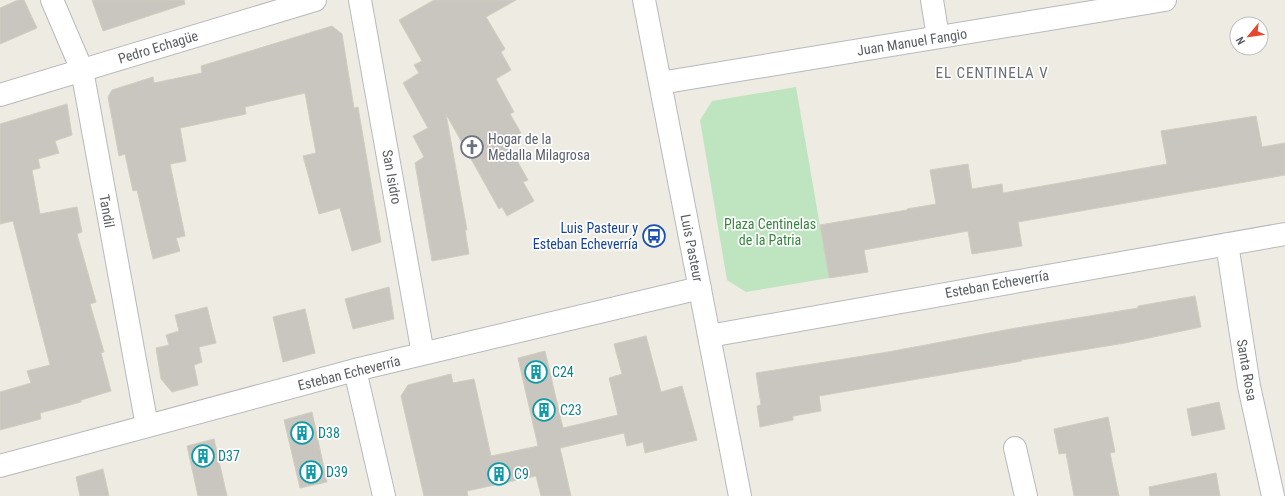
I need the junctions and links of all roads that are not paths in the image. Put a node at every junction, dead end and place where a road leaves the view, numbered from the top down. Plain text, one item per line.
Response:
1 (52, 0) edge
2 (315, 0) edge
3 (360, 0) edge
4 (644, 0) edge
5 (932, 0) edge
6 (1165, 0) edge
7 (938, 37) junction
8 (82, 70) junction
9 (660, 83) junction
10 (0, 95) edge
11 (1285, 234) edge
12 (1226, 244) junction
13 (700, 288) junction
14 (709, 336) junction
15 (423, 354) junction
16 (355, 370) junction
17 (147, 426) junction
18 (1015, 448) dead end
19 (0, 466) edge
20 (384, 496) edge
21 (740, 496) edge
22 (1026, 496) edge
23 (1273, 496) edge

1 - 8 street, Tandil
2 - 8 street, Pedro Echagüe
3 - 15 street, San Isidro
4 - 9 street, Luis Pasteur
5 - 7 street
6 - 7 street, Juan Manuel Fangio
7 - 9 street, Juan Manuel Fangio
8 - 10 street, Pedro Echagüe
8 - 17 street, Tandil
9 - 13 street, Luis Pasteur
11 - 12 street, Esteban Echeverría
12 - 14 street, Esteban Echeverría
12 - 23 street, Santa Rosa
13 - 14 street, Luis Pasteur
13 - 15 street, Esteban Echeverría
14 - 21 street, Luis Pasteur
15 - 16 street, Esteban Echeverría
16 - 17 street, Esteban Echeverría
16 - 20 street
17 - 19 street, Esteban Echeverría
18 - 22 street

